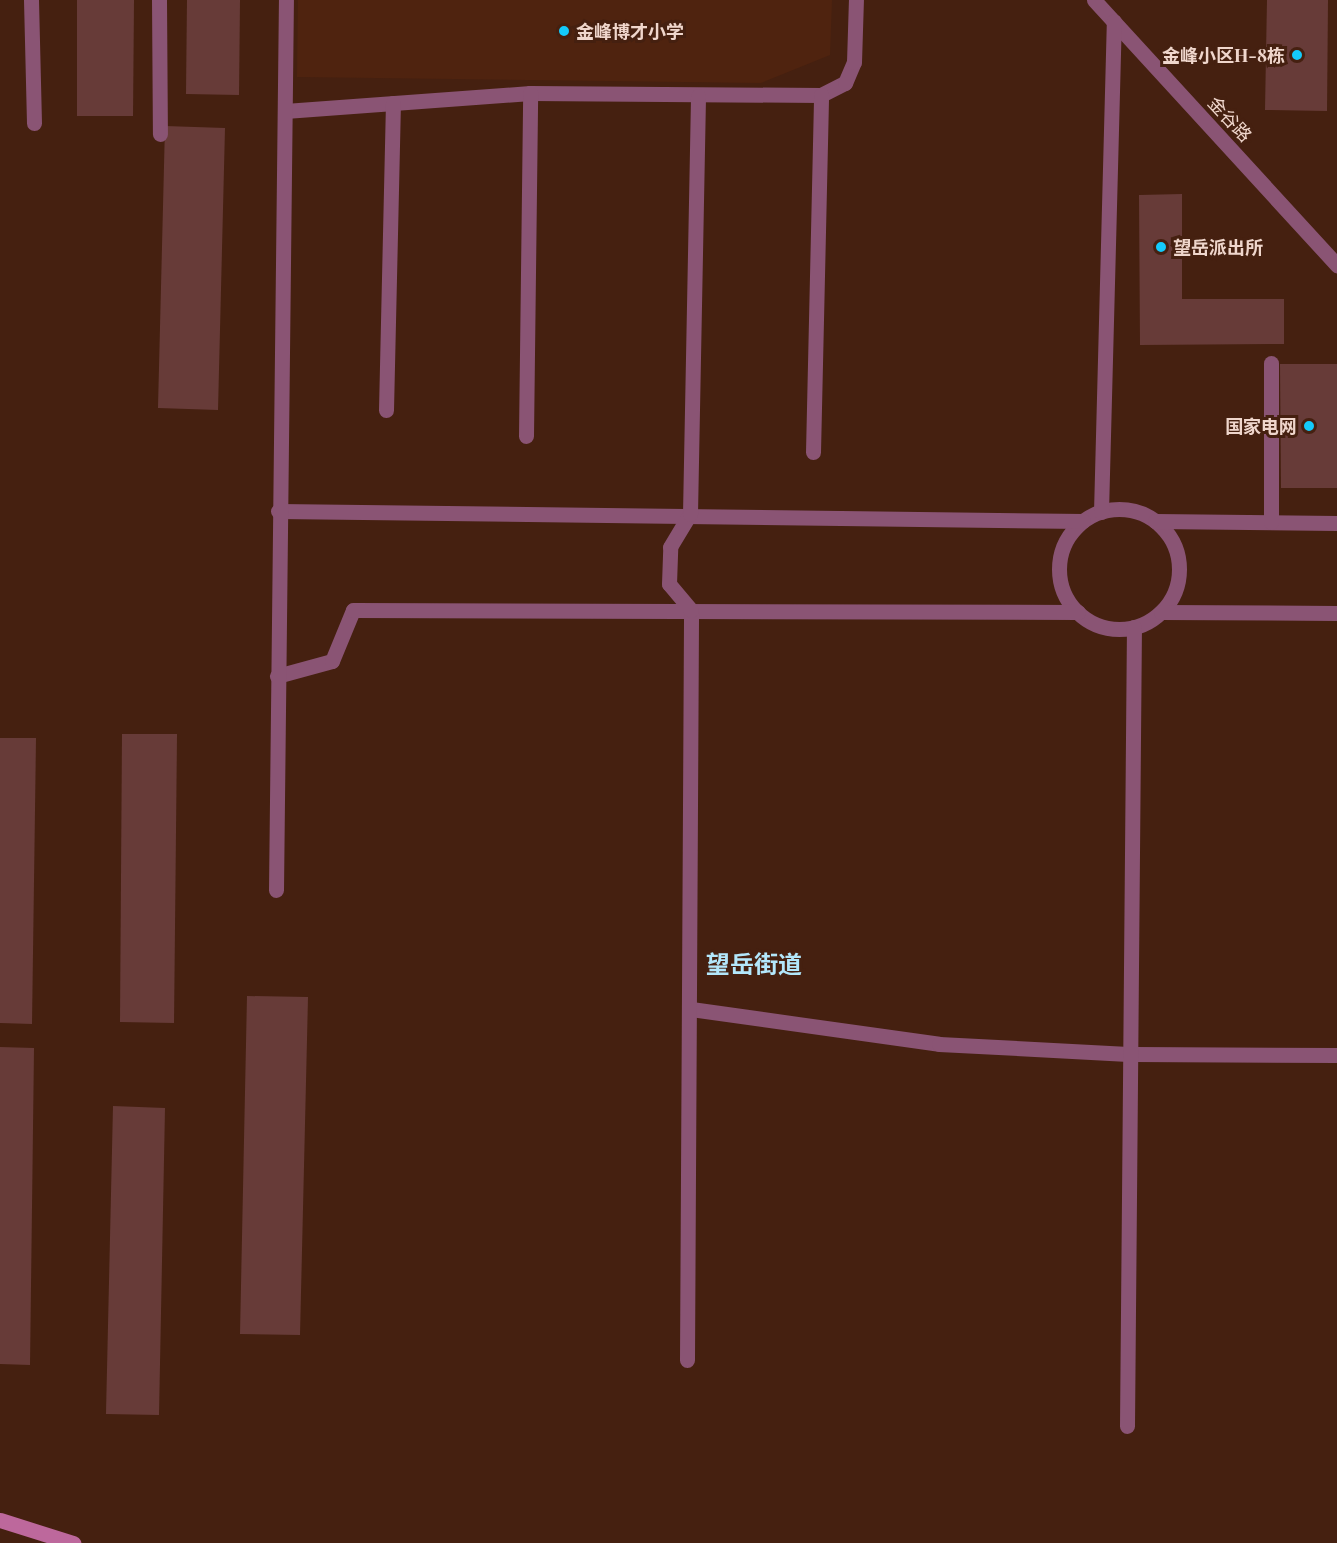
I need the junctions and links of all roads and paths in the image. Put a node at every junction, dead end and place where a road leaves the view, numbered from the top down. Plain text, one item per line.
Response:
1 (31, 0) edge
2 (159, 0) edge
3 (286, 0) edge
4 (856, 0) edge
5 (1094, 0) edge
6 (1114, 21) junction
7 (530, 93) junction
8 (821, 95) junction
9 (698, 96) junction
10 (393, 103) junction
11 (285, 111) junction
12 (34, 123) dead end
13 (160, 134) dead end
14 (1337, 265) edge
15 (1271, 363) dead end
16 (386, 410) dead end
17 (526, 436) dead end
18 (813, 452) dead end
19 (278, 511) junction
20 (1101, 512) junction
21 (690, 514) junction
22 (1083, 521) junction
23 (1155, 521) junction
24 (1270, 522) junction
25 (1337, 523) edge
26 (691, 610) junction
27 (1078, 612) junction
28 (1161, 612) junction
29 (1337, 614) edge
30 (1134, 627) junction
31 (277, 676) junction
32 (276, 890) dead end
33 (692, 1010) junction
34 (1133, 1054) junction
35 (1337, 1055) edge
36 (687, 1360) dead end
37 (1127, 1426) dead end
38 (0, 1520) edge
39 (73, 1543) edge

1 - 12 street
2 - 13 street
3 - 11 street
4 - 8 street
5 - 6 street, 金谷路
6 - 14 street, 金谷路
6 - 20 street
7 - 9 street
7 - 10 street
7 - 17 street
8 - 9 street
8 - 18 street
9 - 21 street
10 - 11 street
10 - 16 street
11 - 19 street
15 - 24 street
19 - 21 street
19 - 31 street
20 - 22 street
20 - 23 street
21 - 22 street
21 - 26 street
22 - 27 street
23 - 24 street
23 - 28 street
24 - 25 street
26 - 27 street
26 - 31 street
26 - 33 street
27 - 30 street
28 - 29 street
28 - 30 street
30 - 34 street
31 - 32 street
33 - 34 street
33 - 36 street
34 - 35 street
34 - 37 street
38 - 39 street

